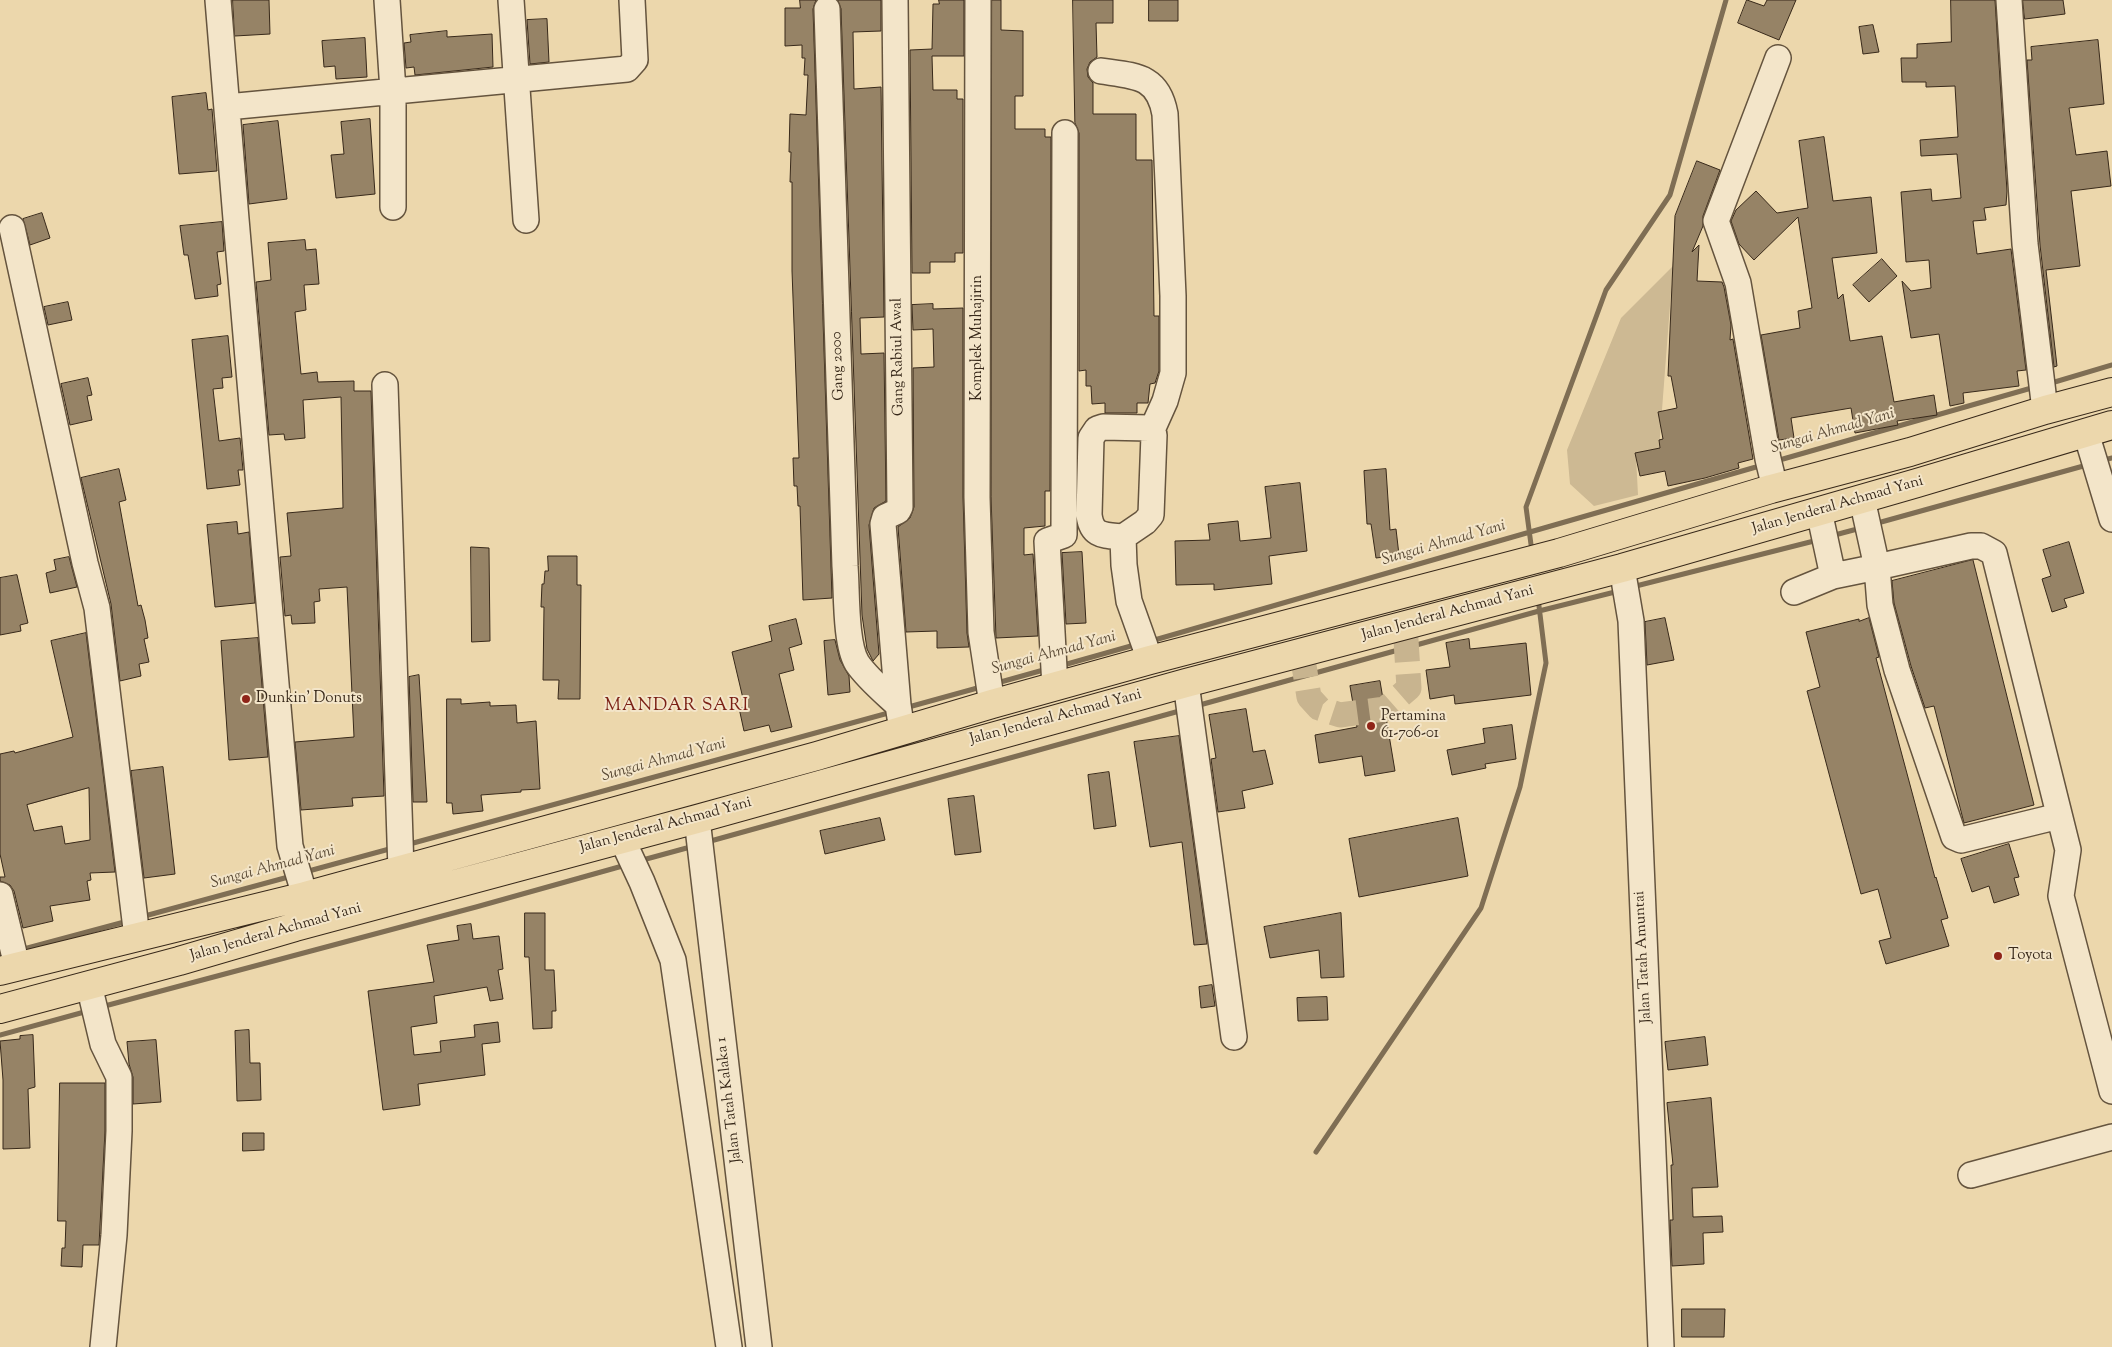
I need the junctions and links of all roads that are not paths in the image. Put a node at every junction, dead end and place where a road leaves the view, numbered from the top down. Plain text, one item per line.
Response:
1 (218, 0) edge
2 (386, 0) edge
3 (511, 0) edge
4 (632, 0) edge
5 (895, 0) edge
6 (978, 0) edge
7 (2009, 0) edge
8 (827, 9) dead end
9 (1778, 58) dead end
10 (1101, 71) dead end
11 (515, 79) junction
12 (393, 91) junction
13 (227, 107) junction
14 (1065, 133) dead end
15 (393, 207) dead end
16 (526, 220) dead end
17 (12, 228) dead end
18 (385, 385) dead end
19 (2112, 392) edge
20 (2044, 394) junction
21 (2112, 425) edge
22 (1152, 430) junction
23 (1910, 452) junction
24 (2092, 453) junction
25 (1771, 473) junction
26 (1917, 483) junction
27 (1866, 517) junction
28 (2112, 519) edge
29 (1823, 529) junction
30 (1123, 537) junction
31 (1877, 567) junction
32 (1833, 576) junction
33 (1624, 582) junction
34 (1794, 592) dead end
35 (1144, 646) junction
36 (1054, 675) junction
37 (990, 691) junction
38 (1188, 701) junction
39 (900, 718) junction
40 (817, 756) junction
41 (821, 783) junction
42 (2059, 816) junction
43 (699, 836) junction
44 (626, 846) junction
45 (400, 853) junction
46 (0, 894) edge
47 (305, 896) junction
48 (171, 929) junction
49 (138, 937) junction
50 (179, 961) junction
51 (9, 969) edge
52 (89, 985) junction
53 (0, 1009) edge
54 (1234, 1037) dead end
55 (2112, 1091) edge
56 (2112, 1137) edge
57 (1971, 1175) dead end
58 (103, 1347) edge
59 (729, 1347) edge
60 (759, 1347) edge
61 (1661, 1347) edge

1 - 13 street
2 - 12 street
3 - 11 street
4 - 11 street
5 - 39 street, Gang Rabiul Awal
6 - 37 street, Komplek Muhajirin
7 - 20 street
8 - 39 street, Gang 2000
9 - 25 street
10 - 22 street
11 - 12 street
11 - 16 street
12 - 13 street
12 - 15 street
13 - 47 street
14 - 36 street
17 - 49 street
18 - 45 street
19 - 20 highway, Jalan Jenderal Achmad Yani
20 - 23 highway, Jalan Jenderal Achmad Yani
21 - 24 highway, Jalan Jenderal Achmad Yani
22 - 30 street
22 - 30 street
23 - 25 highway, Jalan Jenderal Achmad Yani
23 - 26 highway
24 - 26 highway, Jalan Jenderal Achmad Yani
24 - 28 street
25 - 35 highway, Jalan Jenderal Achmad Yani
26 - 27 highway, Jalan Jenderal Achmad Yani
27 - 29 highway, Jalan Jenderal Achmad Yani
27 - 31 street
29 - 32 street
29 - 33 highway, Jalan Jenderal Achmad Yani
30 - 35 street
31 - 32 street
31 - 42 street
31 - 42 street
32 - 34 street
33 - 38 highway, Jalan Jenderal Achmad Yani
33 - 61 street, Jalan Tatah Amuntai
35 - 36 highway, Jalan Jenderal Achmad Yani
36 - 37 highway, Jalan Jenderal Achmad Yani
37 - 39 highway, Jalan Jenderal Achmad Yani
38 - 41 highway, Jalan Jenderal Achmad Yani
38 - 54 street
39 - 40 highway, Jalan Jenderal Achmad Yani
40 - 41 highway
40 - 45 highway, Jalan Jenderal Achmad Yani
41 - 43 highway, Jalan Jenderal Achmad Yani
42 - 55 street
43 - 44 highway, Jalan Jenderal Achmad Yani
43 - 60 street, Jalan Tatah Kalaka 1
44 - 50 highway, Jalan Jenderal Achmad Yani
44 - 59 street
45 - 47 highway, Jalan Jenderal Achmad Yani
46 - 51 street
47 - 48 highway, Jalan Jenderal Achmad Yani
48 - 49 highway, Jalan Jenderal Achmad Yani
48 - 50 highway
49 - 51 highway, Jalan Jenderal Achmad Yani
50 - 52 highway, Jalan Jenderal Achmad Yani
52 - 53 highway, Jalan Jenderal Achmad Yani
52 - 58 street
56 - 57 street

